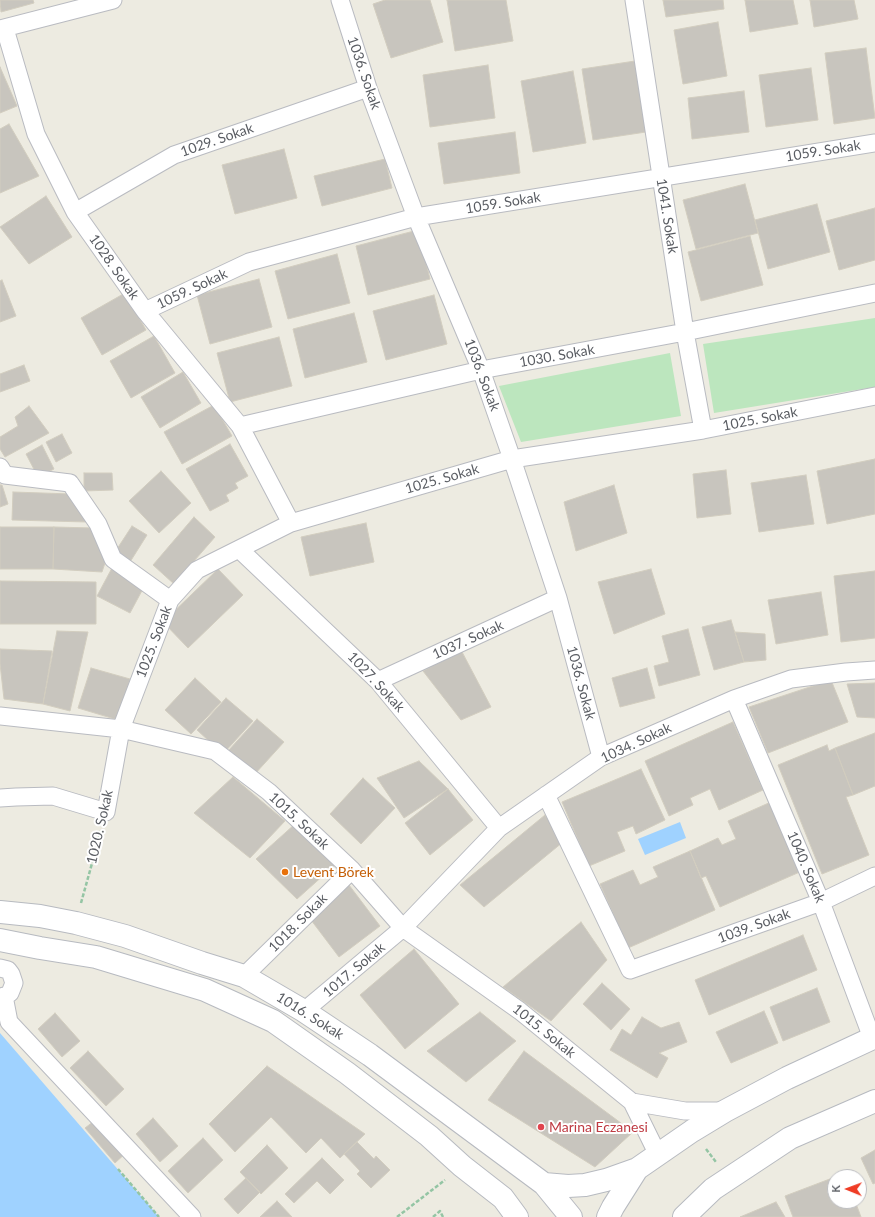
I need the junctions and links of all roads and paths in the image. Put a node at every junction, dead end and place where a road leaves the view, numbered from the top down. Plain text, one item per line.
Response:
1 (113, 0) edge
2 (340, 0) edge
3 (634, 0) edge
4 (2, 29) edge
5 (368, 88) junction
6 (875, 143) edge
7 (661, 178) junction
8 (75, 212) junction
9 (416, 217) junction
10 (875, 293) edge
11 (145, 311) junction
12 (685, 332) junction
13 (481, 370) junction
14 (875, 396) edge
15 (240, 426) junction
16 (703, 430) junction
17 (512, 459) junction
18 (2, 473) edge
19 (291, 524) junction
20 (239, 549) junction
21 (558, 598) junction
22 (170, 600) junction
23 (875, 670) edge
24 (378, 681) junction
25 (734, 699) junction
26 (0, 716) edge
27 (121, 729) junction
28 (601, 757) junction
29 (546, 795) junction
30 (0, 798) edge
31 (106, 812) junction
32 (499, 828) junction
33 (352, 870) junction
34 (875, 876) edge
35 (821, 902) junction
36 (0, 912) edge
37 (76, 923) junction
38 (403, 928) junction
39 (8, 941) edge
40 (4, 969) edge
41 (244, 976) junction
42 (2, 997) edge
43 (304, 1011) junction
44 (873, 1037) edge
45 (875, 1101) edge
46 (632, 1102) junction
47 (726, 1111) junction
48 (692, 1131) junction
49 (658, 1155) junction
50 (462, 1166) junction
51 (637, 1169) junction
52 (729, 1178) junction
53 (544, 1184) junction
54 (505, 1208) edge
55 (192, 1217) edge
56 (397, 1217) edge
57 (433, 1217) edge
58 (443, 1217) edge
59 (517, 1217) edge
60 (571, 1217) edge
61 (608, 1217) edge
62 (684, 1217) edge

1 - 4 street
2 - 5 street, 1036. Sokak
3 - 7 street, 1041. Sokak
4 - 8 street, 1028. Sokak
5 - 8 street, 1029. Sokak
5 - 9 street, 1036. Sokak
6 - 7 street, 1059. Sokak
7 - 9 street, 1059. Sokak
7 - 12 street, 1041. Sokak
8 - 11 street, 1028. Sokak
9 - 11 street, 1059. Sokak
9 - 13 street, 1036. Sokak
10 - 12 street, 1030. Sokak
11 - 15 street, 1028. Sokak
12 - 13 street, 1030. Sokak
12 - 16 street, 1041. Sokak
13 - 15 street, 1030. Sokak
13 - 17 street, 1036. Sokak
14 - 16 street, 1025. Sokak
15 - 19 street, 1028. Sokak
16 - 17 street, 1025. Sokak
17 - 19 street, 1025. Sokak
17 - 21 street, 1036. Sokak
18 - 22 street
19 - 20 street, 1025. Sokak
20 - 22 street, 1025. Sokak
20 - 24 street, 1027. Sokak
21 - 24 street, 1037. Sokak
21 - 28 street, 1036. Sokak
22 - 27 street, 1025. Sokak
23 - 25 street, 1034. Sokak
24 - 32 street, 1027. Sokak
25 - 28 street, 1034. Sokak
25 - 35 street, 1040. Sokak
26 - 27 street, 1015. Sokak
27 - 31 street, 1020. Sokak
27 - 33 street, 1015. Sokak
28 - 29 street, 1034. Sokak
29 - 32 street, 1034. Sokak
29 - 35 street, 1039. Sokak
30 - 31 street
31 - 37 path, 1020. Sokak
32 - 38 street, 1034. Sokak
33 - 38 street, 1015. Sokak
33 - 41 street, 1018. Sokak
34 - 35 street, 1039. Sokak
35 - 44 street, 1040. Sokak
36 - 37 main road, 1016. Sokak
37 - 41 main road, 1016. Sokak
38 - 43 street, 1017. Sokak
38 - 46 street, 1015. Sokak
39 - 40 street
39 - 50 main road, 1016. Sokak
40 - 42 street
41 - 43 main road, 1016. Sokak
42 - 55 street
43 - 53 main road, 1016. Sokak
44 - 47 main road
45 - 52 main road
46 - 47 street
46 - 49 street, 1015. Sokak
47 - 48 main road
48 - 49 main road
48 - 52 path
49 - 51 main road
50 - 54 main road, 1016. Sokak
50 - 56 path
51 - 53 main road
51 - 61 main road
52 - 62 main road
53 - 60 main road, 1016. Sokak
54 - 59 main road, 1016. Sokak
57 - 58 path

